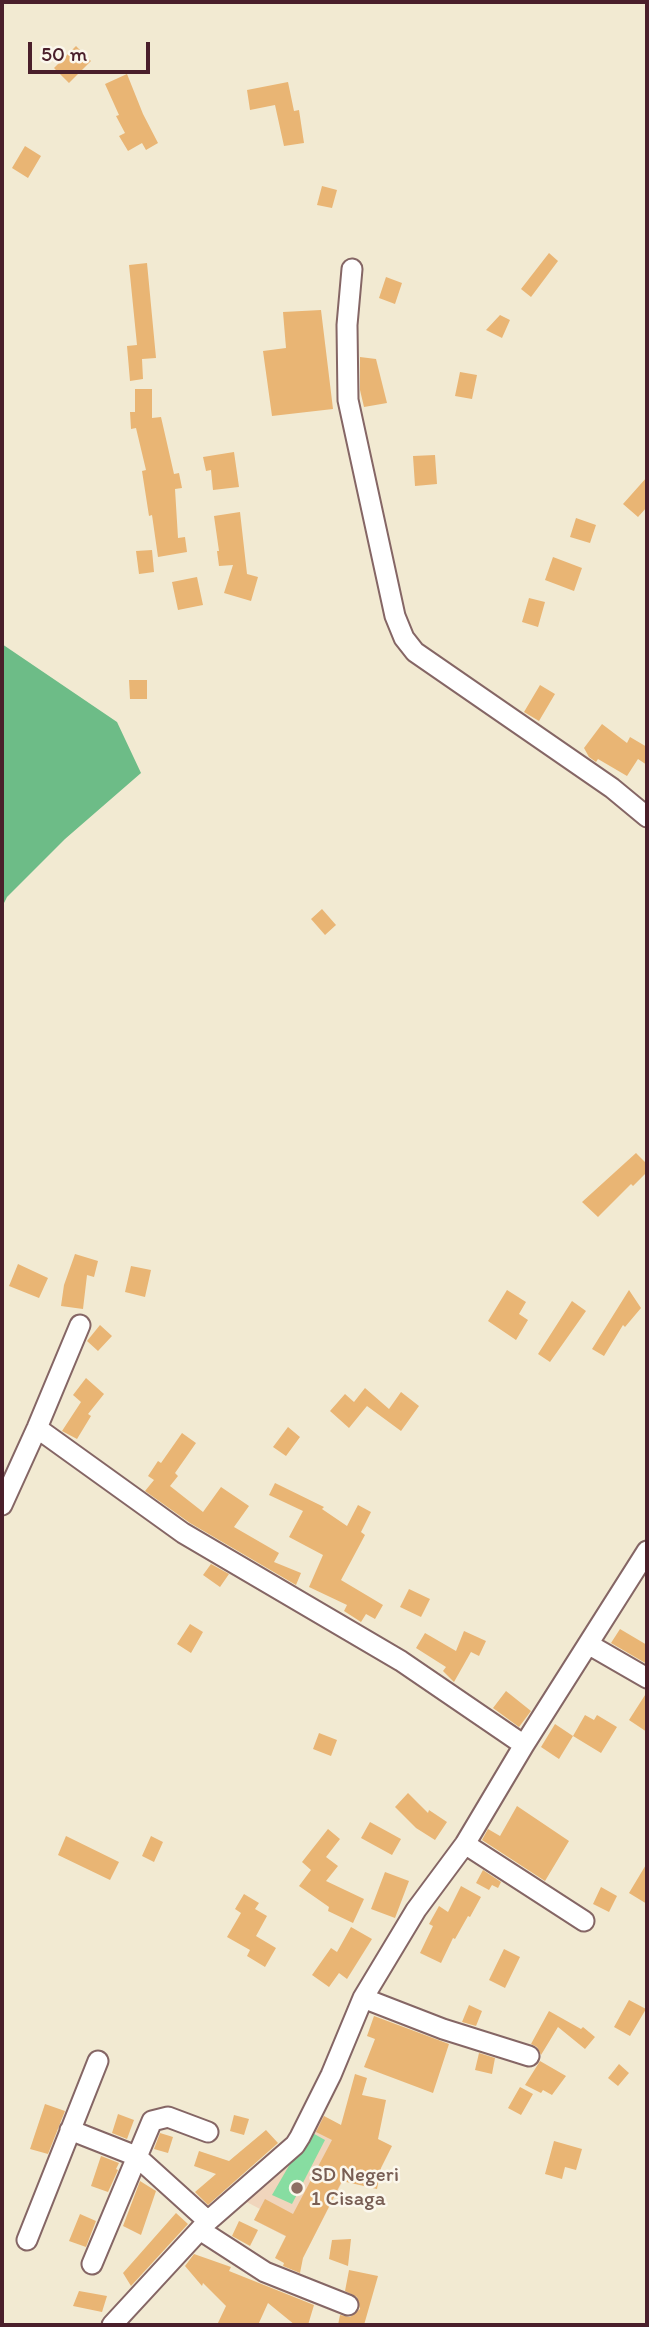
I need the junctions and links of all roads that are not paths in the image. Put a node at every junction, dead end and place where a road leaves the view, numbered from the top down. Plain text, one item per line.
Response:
1 (352, 269) dead end
2 (647, 817) edge
3 (80, 1325) dead end
4 (37, 1428) junction
5 (2, 1505) edge
6 (647, 1551) edge
7 (588, 1644) junction
8 (647, 1678) edge
9 (524, 1745) junction
10 (466, 1844) junction
11 (584, 1921) dead end
12 (363, 1998) junction
13 (529, 2056) dead end
14 (98, 2061) dead end
15 (70, 2130) junction
16 (208, 2132) dead end
17 (136, 2156) junction
18 (204, 2225) junction
19 (27, 2240) dead end
20 (92, 2264) dead end
21 (348, 2305) dead end
22 (112, 2325) edge

1 - 2 street
3 - 4 street
4 - 5 street
4 - 9 street
6 - 7 street
7 - 8 street
7 - 9 street
9 - 10 street
10 - 11 street
10 - 12 street
12 - 13 street
12 - 18 street
14 - 15 street
15 - 17 street
15 - 19 street
16 - 17 street
17 - 18 street
17 - 20 street
18 - 21 street
18 - 22 street

